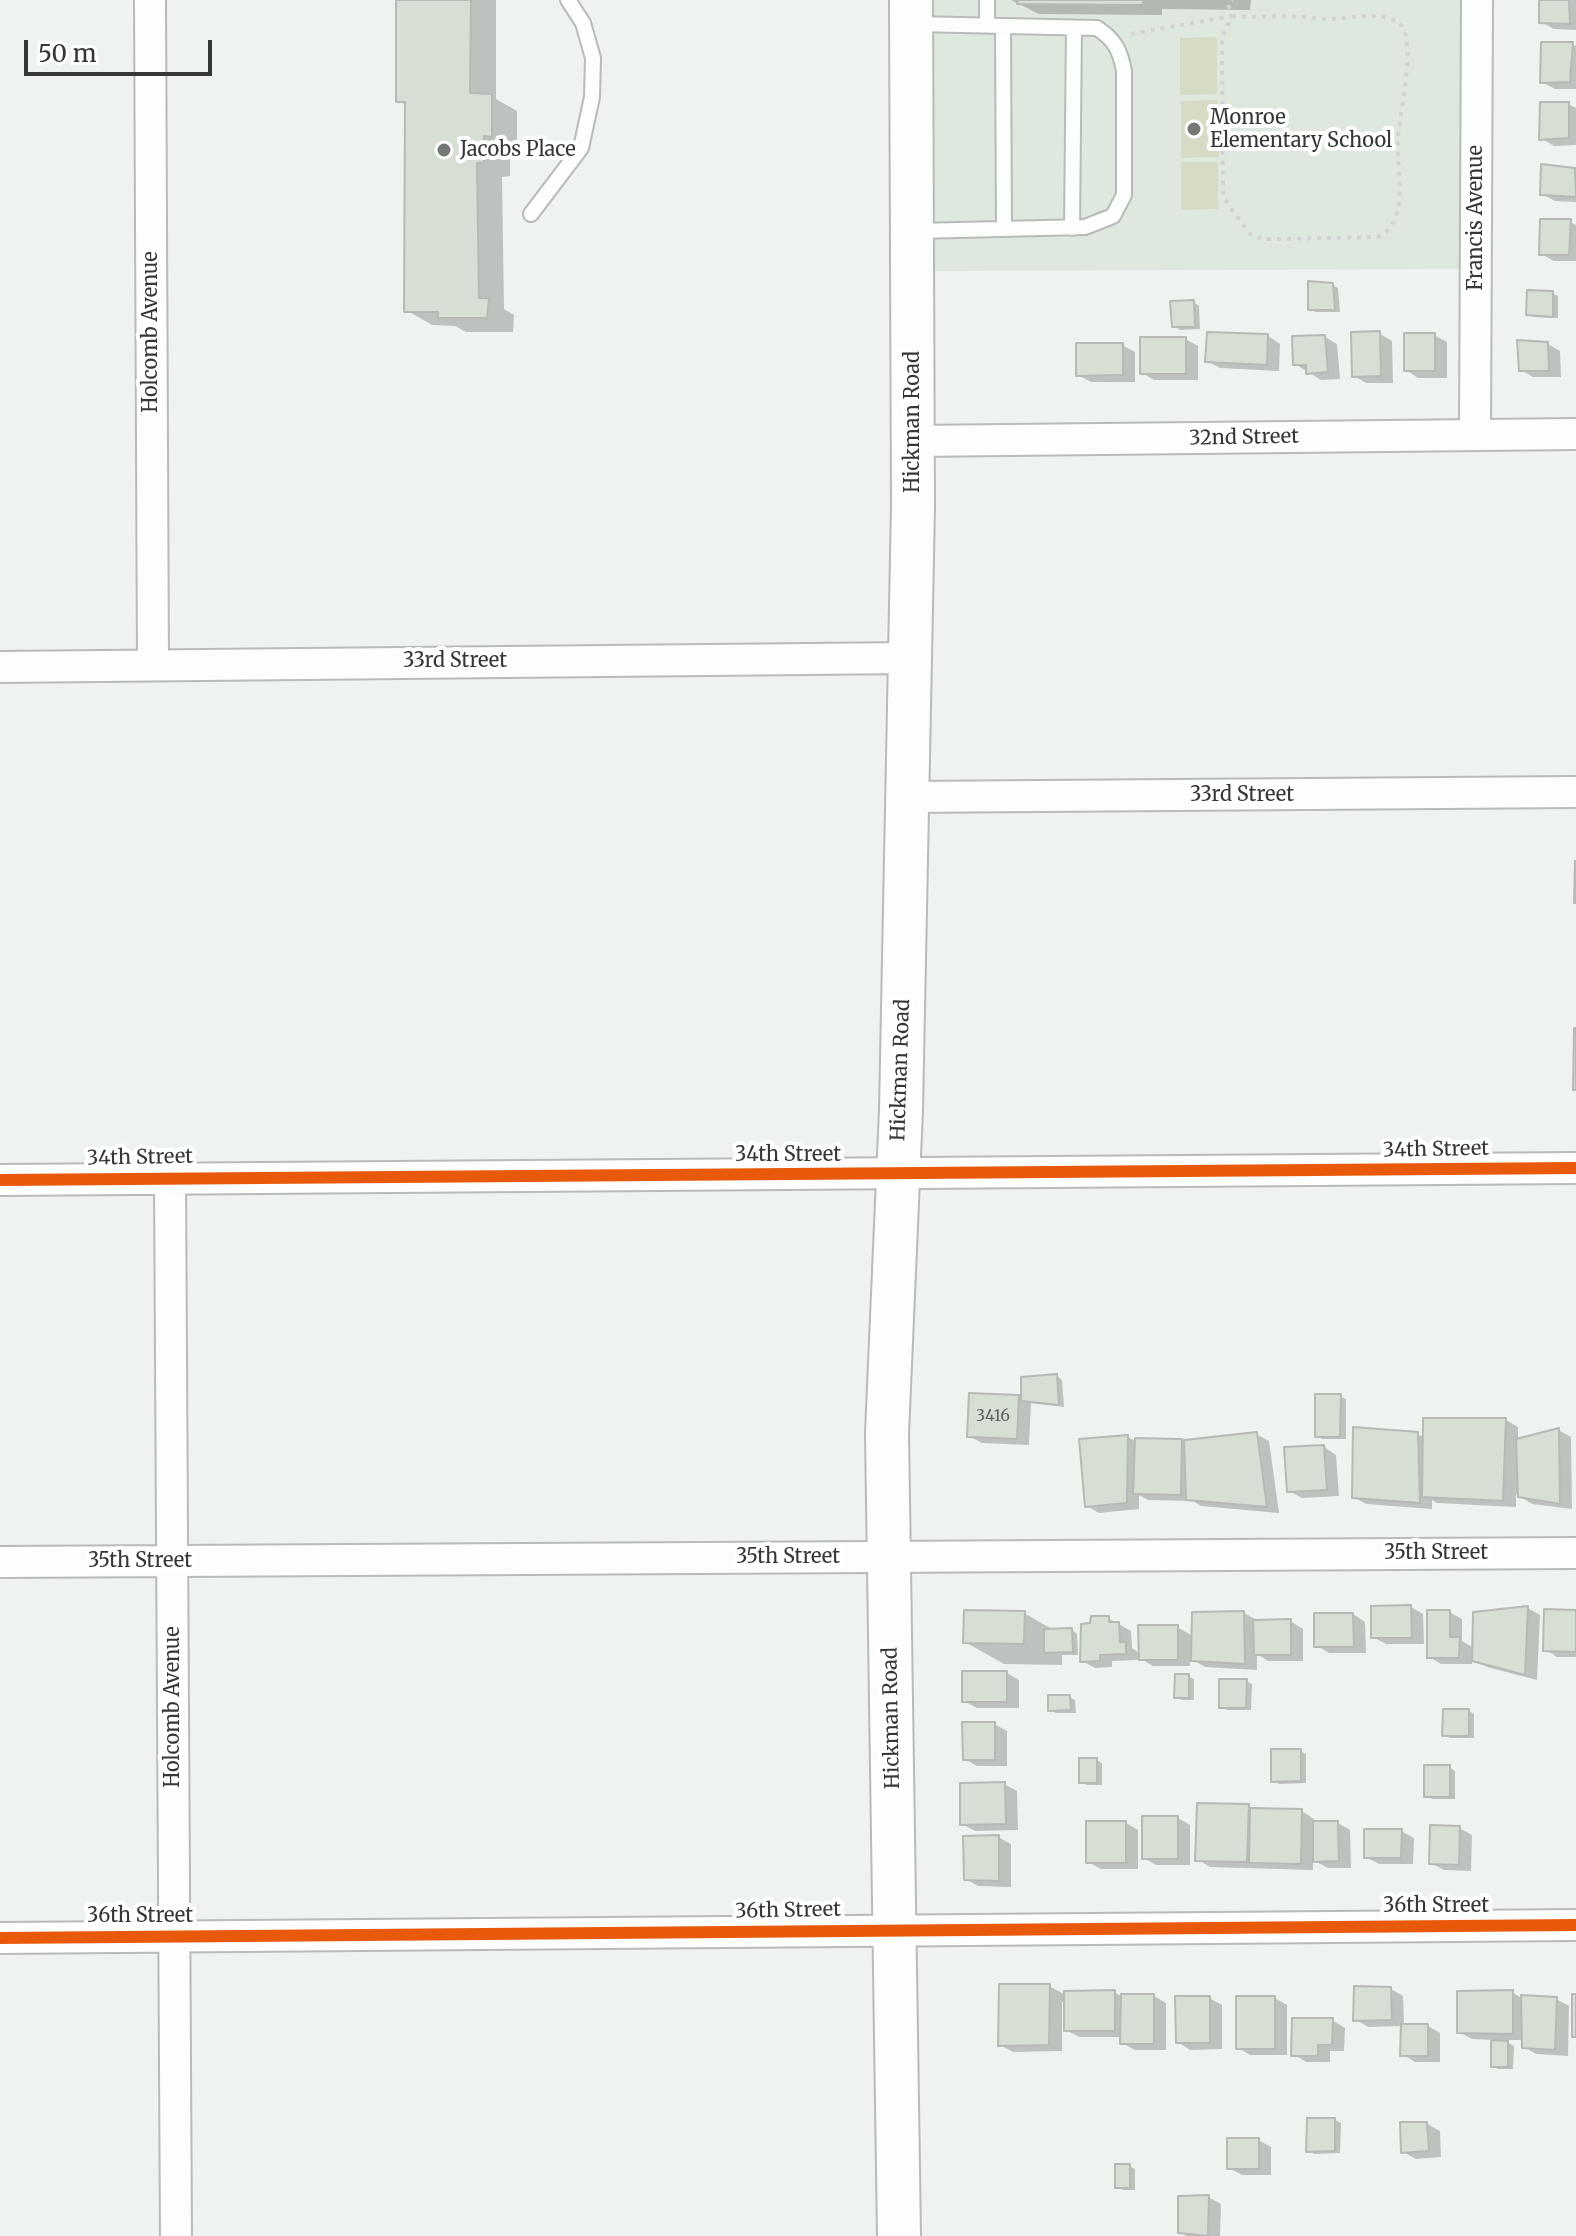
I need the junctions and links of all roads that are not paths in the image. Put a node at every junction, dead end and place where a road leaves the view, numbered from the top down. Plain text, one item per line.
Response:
1 (150, 0) edge
2 (568, 0) edge
3 (987, 0) edge
4 (1477, 0) edge
5 (911, 12) edge
6 (987, 25) junction
7 (1003, 26) junction
8 (1074, 28) junction
9 (531, 214) dead end
10 (1072, 228) junction
11 (1004, 229) junction
12 (912, 231) junction
13 (1576, 434) edge
14 (1475, 435) junction
15 (913, 441) junction
16 (910, 658) junction
17 (153, 664) junction
18 (0, 667) edge
19 (1576, 792) edge
20 (907, 797) junction
21 (1576, 1168) edge
22 (898, 1175) junction
23 (170, 1178) junction
24 (0, 1180) edge
25 (1576, 1553) edge
26 (889, 1556) junction
27 (172, 1561) junction
28 (0, 1562) edge
29 (1576, 1925) edge
30 (896, 1930) junction
31 (174, 1936) junction
32 (0, 1938) edge
33 (176, 2236) edge
34 (899, 2236) edge

1 - 17 street, Holcomb Avenue
2 - 9 lane
3 - 6 lane
4 - 14 street, Francis Avenue
5 - 6 lane
5 - 12 main road, Hickman Road
6 - 7 lane
7 - 8 lane
7 - 11 lane
8 - 10 lane
8 - 10 lane
10 - 11 lane
11 - 12 lane
12 - 15 main road, Hickman Road
13 - 14 street, 32nd Street
14 - 15 street, 32nd Street
15 - 16 main road, Hickman Road
16 - 17 street, 33rd Street
16 - 20 main road, Hickman Road
17 - 18 street, 33rd Street
19 - 20 street, 33rd Street
20 - 22 main road, Hickman Road
21 - 22 street, 34th Street
22 - 23 street, 34th Street
22 - 26 main road, Hickman Road
23 - 24 street, 34th Street
23 - 27 street, Holcomb Avenue
25 - 26 street, 35th Street
26 - 27 street, 35th Street
26 - 30 main road, Hickman Road
27 - 28 street, 35th Street
27 - 31 street, Holcomb Avenue
29 - 30 street, 36th Street
30 - 31 street, 36th Street
30 - 34 main road, Hickman Road
31 - 32 street, 36th Street
31 - 33 street, Holcomb Avenue

